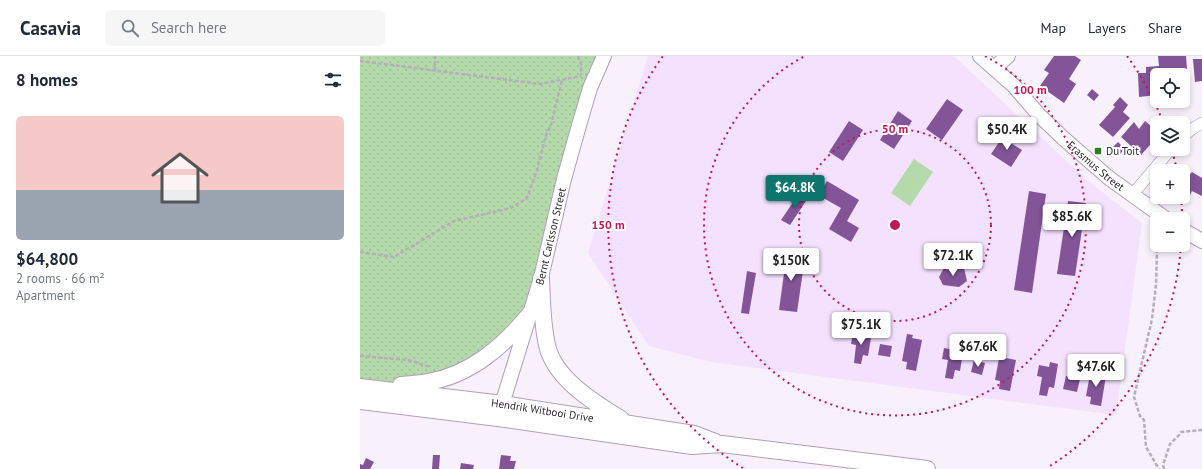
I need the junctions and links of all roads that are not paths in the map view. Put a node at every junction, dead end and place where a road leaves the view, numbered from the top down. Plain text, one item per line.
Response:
1 (604, 56) edge
2 (980, 56) edge
3 (1008, 56) edge
4 (994, 68) junction
5 (1202, 123) edge
6 (1190, 131) edge
7 (1165, 156) edge
8 (1132, 195) junction
9 (1156, 212) edge
10 (1190, 234) edge
11 (1202, 241) edge
12 (541, 278) junction
13 (530, 314) junction
14 (366, 388) edge
15 (360, 401) edge
16 (500, 411) junction
17 (628, 423) junction
18 (722, 444) junction
19 (927, 469) edge

1 - 12 street, Bernt Carlsson Street
2 - 4 street, Erasmus Street
3 - 4 street
4 - 8 street, Erasmus Street
5 - 6 street
7 - 8 street
8 - 9 street, Erasmus Street
10 - 11 street
12 - 13 street, Bernt Carlsson Street
12 - 17 main road
13 - 14 main road
13 - 16 street, Bernt Carlsson Street
14 - 16 main road, Hendrik Witbooi Drive
15 - 16 main road, Hendrik Witbooi Drive
16 - 17 main road, Hendrik Witbooi Drive
16 - 18 main road, Hendrik Witbooi Drive
17 - 18 main road, Hendrik Witbooi Drive
18 - 19 main road, Hendrik Witbooi Drive

